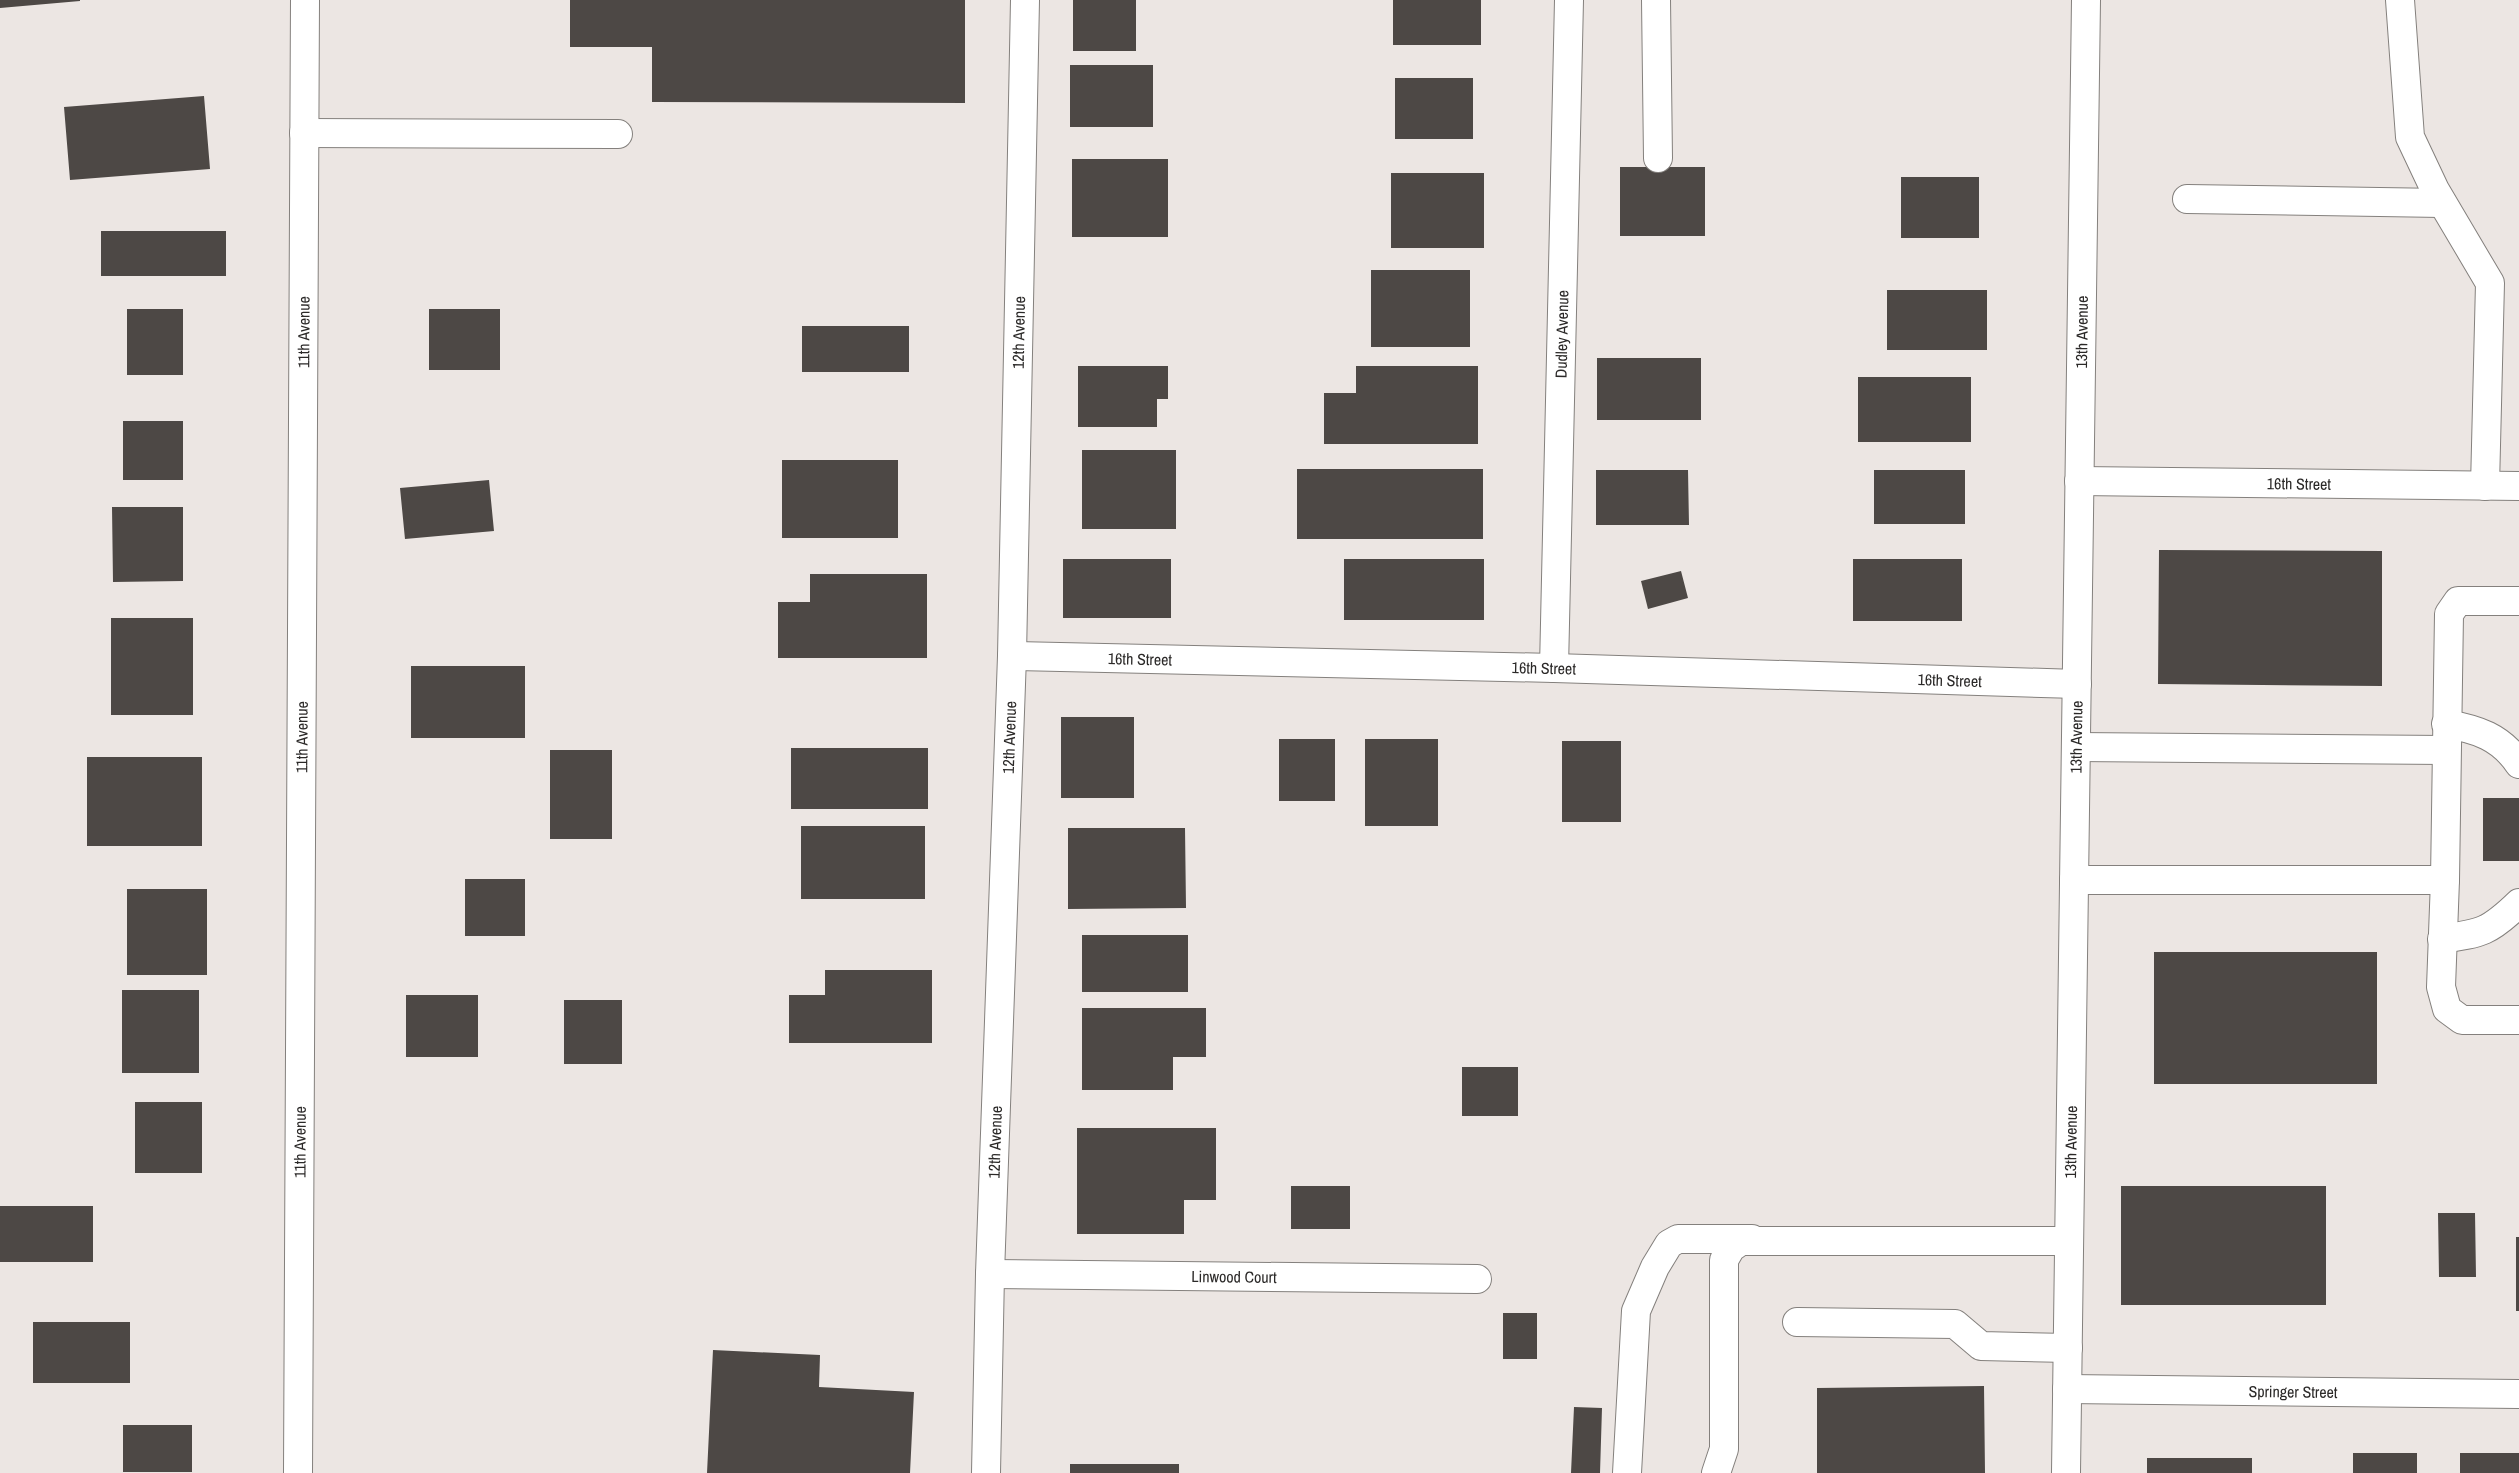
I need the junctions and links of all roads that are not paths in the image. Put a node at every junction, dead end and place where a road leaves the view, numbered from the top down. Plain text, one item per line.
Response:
1 (305, 0) edge
2 (1025, 0) edge
3 (1569, 0) edge
4 (1656, 0) edge
5 (2086, 0) edge
6 (2400, 0) edge
7 (304, 133) junction
8 (618, 134) dead end
9 (1658, 158) dead end
10 (2188, 199) dead end
11 (2442, 203) junction
12 (2079, 481) junction
13 (2485, 486) junction
14 (2519, 486) edge
15 (2519, 601) edge
16 (1012, 656) junction
17 (1554, 668) junction
18 (2077, 684) junction
19 (2446, 737) junction
20 (2076, 747) junction
21 (2519, 764) edge
22 (2074, 880) junction
23 (2445, 880) junction
24 (2519, 903) edge
25 (2442, 939) junction
26 (2519, 1020) edge
27 (1754, 1239) junction
28 (2069, 1241) junction
29 (990, 1274) junction
30 (1477, 1279) dead end
31 (1797, 1322) dead end
32 (2068, 1348) junction
33 (2067, 1389) junction
34 (2519, 1394) edge
35 (298, 1473) edge
36 (986, 1473) edge
37 (1627, 1473) edge
38 (1716, 1473) edge
39 (2066, 1473) edge

1 - 7 street, 11th Avenue
2 - 16 street, 12th Avenue
3 - 17 street, Dudley Avenue
4 - 9 street
5 - 12 street, 13th Avenue
6 - 11 street
7 - 8 street
7 - 35 street, 11th Avenue
10 - 11 street
11 - 13 street
12 - 13 street, 16th Street
12 - 18 street, 13th Avenue
13 - 14 street, 16th Street
15 - 19 street
16 - 17 street, 16th Street
16 - 29 street, 12th Avenue
17 - 18 street, 16th Street
18 - 20 street, 13th Avenue
19 - 20 street
19 - 21 street
19 - 23 street
20 - 22 street, 13th Avenue
22 - 23 street
22 - 28 street, 13th Avenue
23 - 25 street
24 - 25 street
25 - 26 street
27 - 28 street
27 - 37 street
27 - 38 street
28 - 32 street, 13th Avenue
29 - 30 street, Linwood Court
29 - 36 street, 12th Avenue
31 - 32 street
32 - 33 street, 13th Avenue
33 - 34 street, Springer Street
33 - 39 street, 13th Avenue

